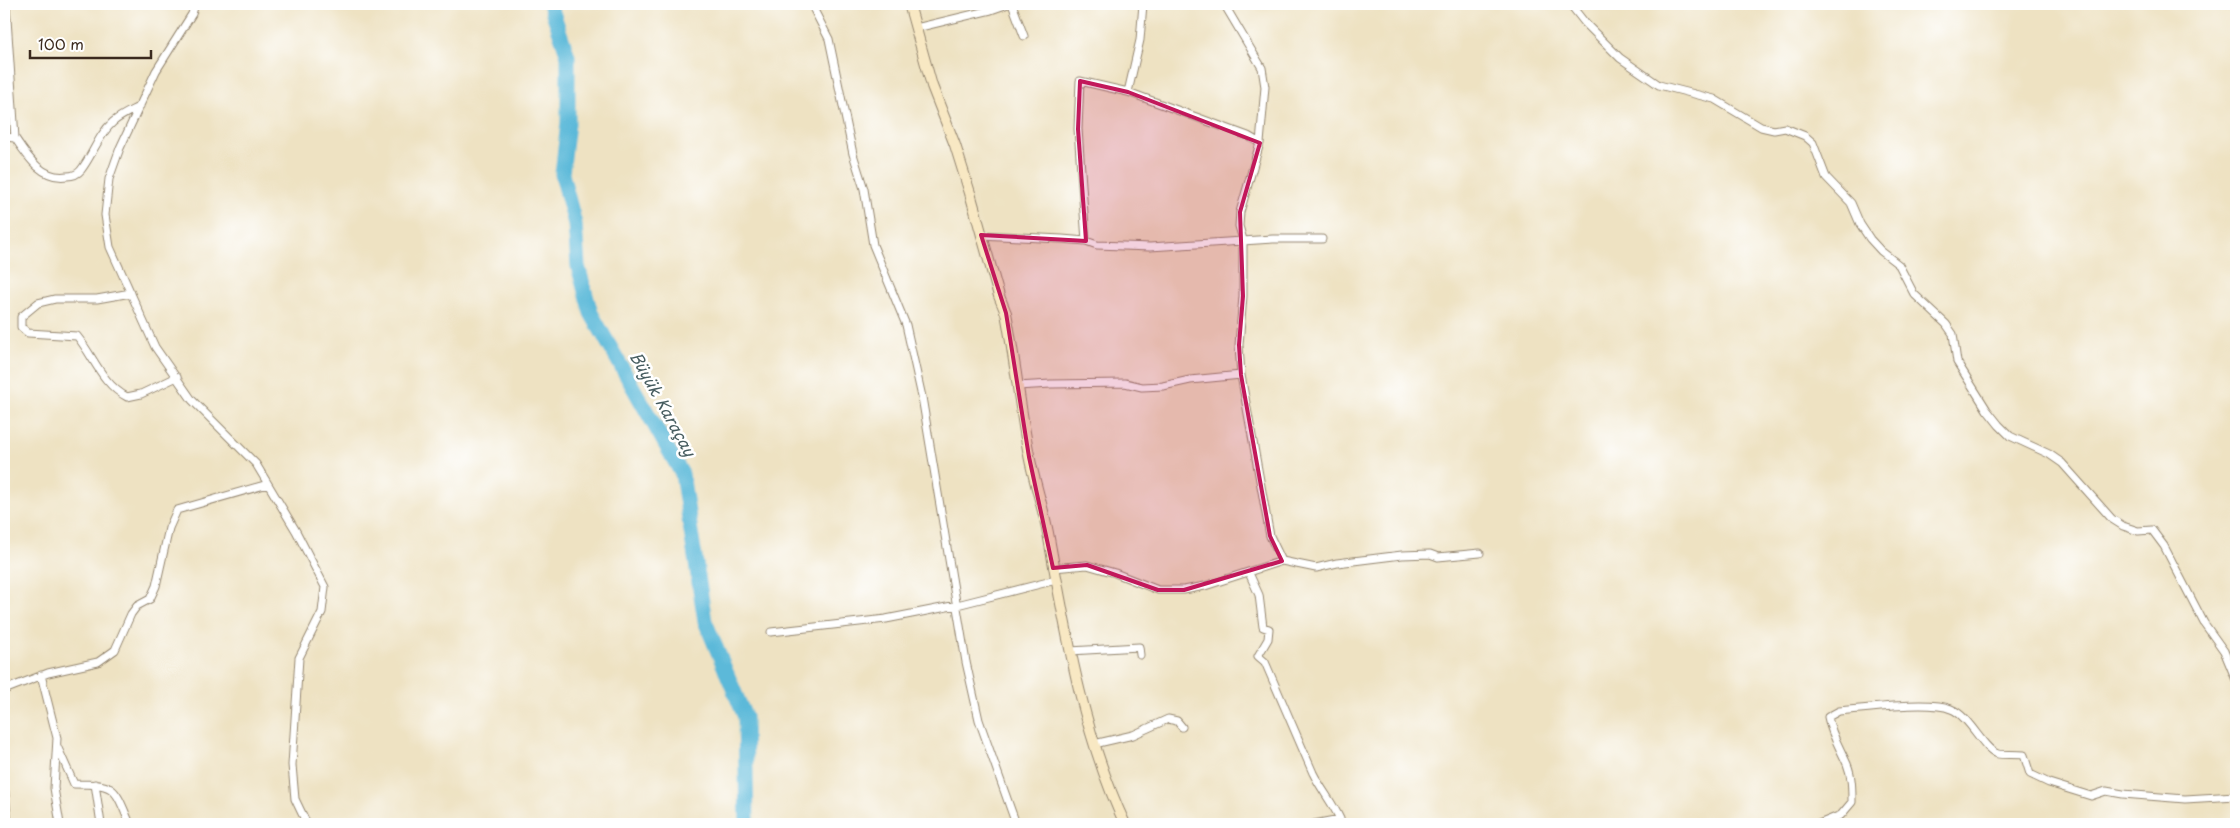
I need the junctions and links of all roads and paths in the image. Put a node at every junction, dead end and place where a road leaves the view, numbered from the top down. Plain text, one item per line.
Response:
1 (6, 4) edge
2 (195, 4) edge
3 (811, 4) edge
4 (908, 4) edge
5 (1008, 4) edge
6 (1012, 4) edge
7 (1143, 4) edge
8 (1224, 4) edge
9 (1570, 4) edge
10 (916, 28) junction
11 (1024, 36) dead end
12 (1128, 92) junction
13 (140, 106) junction
14 (4, 137) edge
15 (15, 138) junction
16 (1260, 143) junction
17 (981, 235) junction
18 (1322, 239) dead end
19 (1243, 240) junction
20 (1086, 241) junction
21 (131, 293) junction
22 (1241, 376) junction
23 (177, 377) junction
24 (1017, 386) junction
25 (268, 484) junction
26 (1480, 553) dead end
27 (1282, 561) junction
28 (1053, 568) junction
29 (1249, 572) junction
30 (1056, 580) junction
31 (957, 606) junction
32 (771, 632) dead end
33 (1070, 651) junction
34 (1140, 656) dead end
35 (41, 675) junction
36 (2236, 680) edge
37 (4, 690) edge
38 (1182, 727) dead end
39 (56, 743) junction
40 (1094, 744) junction
41 (96, 784) junction
42 (4, 785) edge
43 (2236, 796) edge
44 (8, 824) edge
45 (60, 824) edge
46 (101, 824) edge
47 (130, 824) edge
48 (307, 824) edge
49 (1016, 824) edge
50 (1126, 824) edge
51 (1314, 824) edge
52 (1781, 824) edge
53 (1790, 824) edge
54 (1819, 824) edge

1 - 15 street
2 - 13 street
3 - 31 street
4 - 10 street
5 - 10 street
6 - 11 street
7 - 12 street
8 - 16 street
9 - 36 street
10 - 17 street
12 - 16 street
12 - 20 street
13 - 15 street
13 - 21 street
14 - 15 street
16 - 19 street
17 - 20 street
17 - 24 street
18 - 19 street
19 - 20 street
19 - 22 street
21 - 23 street
21 - 23 street
22 - 24 street
22 - 27 street
23 - 25 street
24 - 28 street
25 - 35 street
25 - 48 street
26 - 27 street
27 - 29 street
28 - 29 street
28 - 30 street
29 - 51 street
30 - 31 street
30 - 33 street
31 - 32 street
31 - 49 street
33 - 34 street
33 - 40 street
35 - 37 street
35 - 39 street
38 - 40 street
39 - 41 street
39 - 45 street
40 - 50 street
41 - 46 street
41 - 47 street
42 - 44 street
43 - 54 street
52 - 53 street

